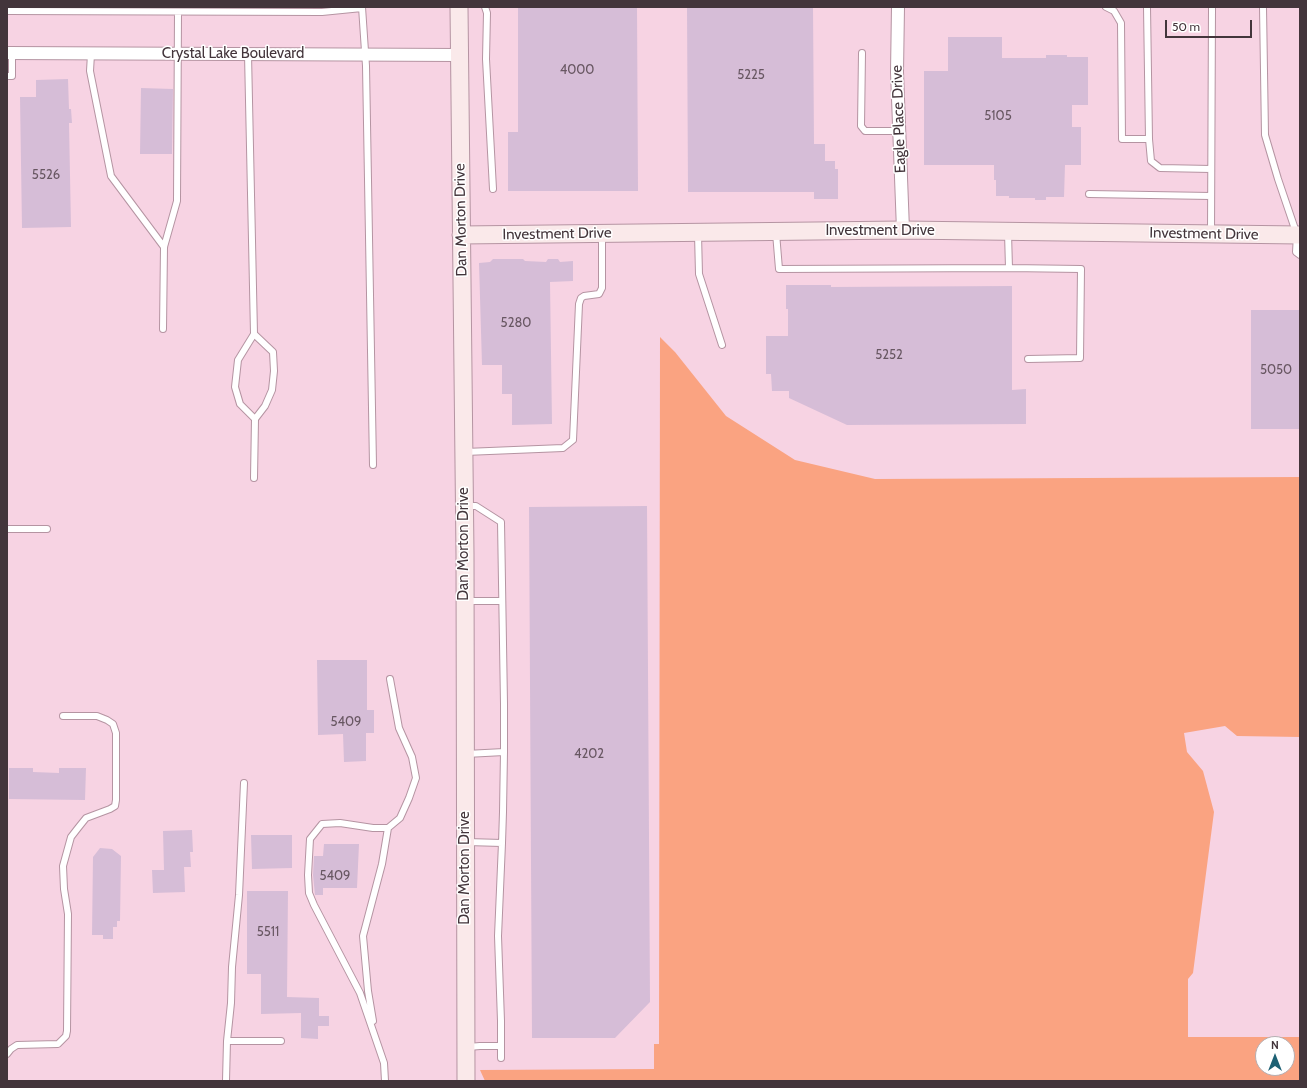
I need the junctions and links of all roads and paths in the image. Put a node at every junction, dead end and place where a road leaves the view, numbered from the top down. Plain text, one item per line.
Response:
1 (459, 7) edge
2 (485, 7) edge
3 (898, 7) edge
4 (1106, 7) edge
5 (1147, 7) edge
6 (1212, 7) edge
7 (1263, 7) edge
8 (362, 8) edge
9 (7, 11) edge
10 (178, 12) junction
11 (862, 53) dead end
12 (9, 54) edge
13 (91, 54) junction
14 (178, 54) junction
15 (248, 54) junction
16 (365, 55) junction
17 (459, 55) junction
18 (7, 76) edge
19 (899, 131) junction
20 (1149, 139) junction
21 (1211, 169) junction
22 (492, 189) dead end
23 (1089, 194) dead end
24 (1211, 196) junction
25 (903, 230) junction
26 (775, 231) junction
27 (1008, 231) junction
28 (698, 232) junction
29 (602, 233) junction
30 (1211, 234) junction
31 (461, 235) junction
32 (1298, 235) edge
33 (164, 248) junction
34 (1300, 255) edge
35 (1009, 268) junction
36 (164, 329) dead end
37 (254, 334) junction
38 (722, 345) dead end
39 (1028, 360) dead end
40 (255, 419) junction
41 (464, 452) junction
42 (373, 465) dead end
43 (254, 478) dead end
44 (464, 506) junction
45 (7, 529) edge
46 (47, 529) dead end
47 (465, 601) junction
48 (502, 601) junction
49 (390, 679) dead end
50 (63, 716) dead end
51 (504, 752) junction
52 (465, 754) junction
53 (244, 783) dead end
54 (388, 828) junction
55 (465, 842) junction
56 (502, 843) junction
57 (281, 1040) dead end
58 (377, 1040) junction
59 (227, 1041) junction
60 (501, 1046) junction
61 (466, 1048) junction
62 (7, 1054) edge
63 (501, 1058) dead end
64 (226, 1081) edge
65 (385, 1081) edge
66 (466, 1081) edge

1 - 17 street, Dan Morton Drive
2 - 22 lane
3 - 19 street, Eagle Place Drive
4 - 20 lane
5 - 20 lane
6 - 21 lane
7 - 32 lane
8 - 10 lane
8 - 16 lane
9 - 10 lane
10 - 14 lane
11 - 19 lane
12 - 13 street, Crystal Lake Boulevard
12 - 18 lane
13 - 14 street, Crystal Lake Boulevard
13 - 33 lane
14 - 15 street, Crystal Lake Boulevard
14 - 33 lane
15 - 16 street, Crystal Lake Boulevard
15 - 37 lane
16 - 17 street, Crystal Lake Boulevard
16 - 42 lane
17 - 31 street, Dan Morton Drive
19 - 25 street, Eagle Place Drive
20 - 21 lane
21 - 24 lane
23 - 24 lane
24 - 30 lane
25 - 26 street, Investment Drive
25 - 27 street, Investment Drive
26 - 28 street, Investment Drive
26 - 35 lane
27 - 30 street, Investment Drive
27 - 35 lane
28 - 29 street, Investment Drive
28 - 38 lane
29 - 31 street, Investment Drive
29 - 41 lane
30 - 32 street, Investment Drive
31 - 41 street, Dan Morton Drive
32 - 34 lane
33 - 36 lane
35 - 39 lane
37 - 40 lane
37 - 40 lane
40 - 43 lane
41 - 44 street, Dan Morton Drive
44 - 47 street, Dan Morton Drive
44 - 48 lane
45 - 46 lane
47 - 48 lane
47 - 52 street, Dan Morton Drive
48 - 51 lane
49 - 54 lane
50 - 62 lane
51 - 52 lane
51 - 56 lane
52 - 55 street, Dan Morton Drive
53 - 59 lane
54 - 58 lane
54 - 58 lane
55 - 56 lane
55 - 61 street, Dan Morton Drive
56 - 60 lane
57 - 59 lane
58 - 65 lane
59 - 64 lane
60 - 61 lane
60 - 63 lane
61 - 66 street, Dan Morton Drive

